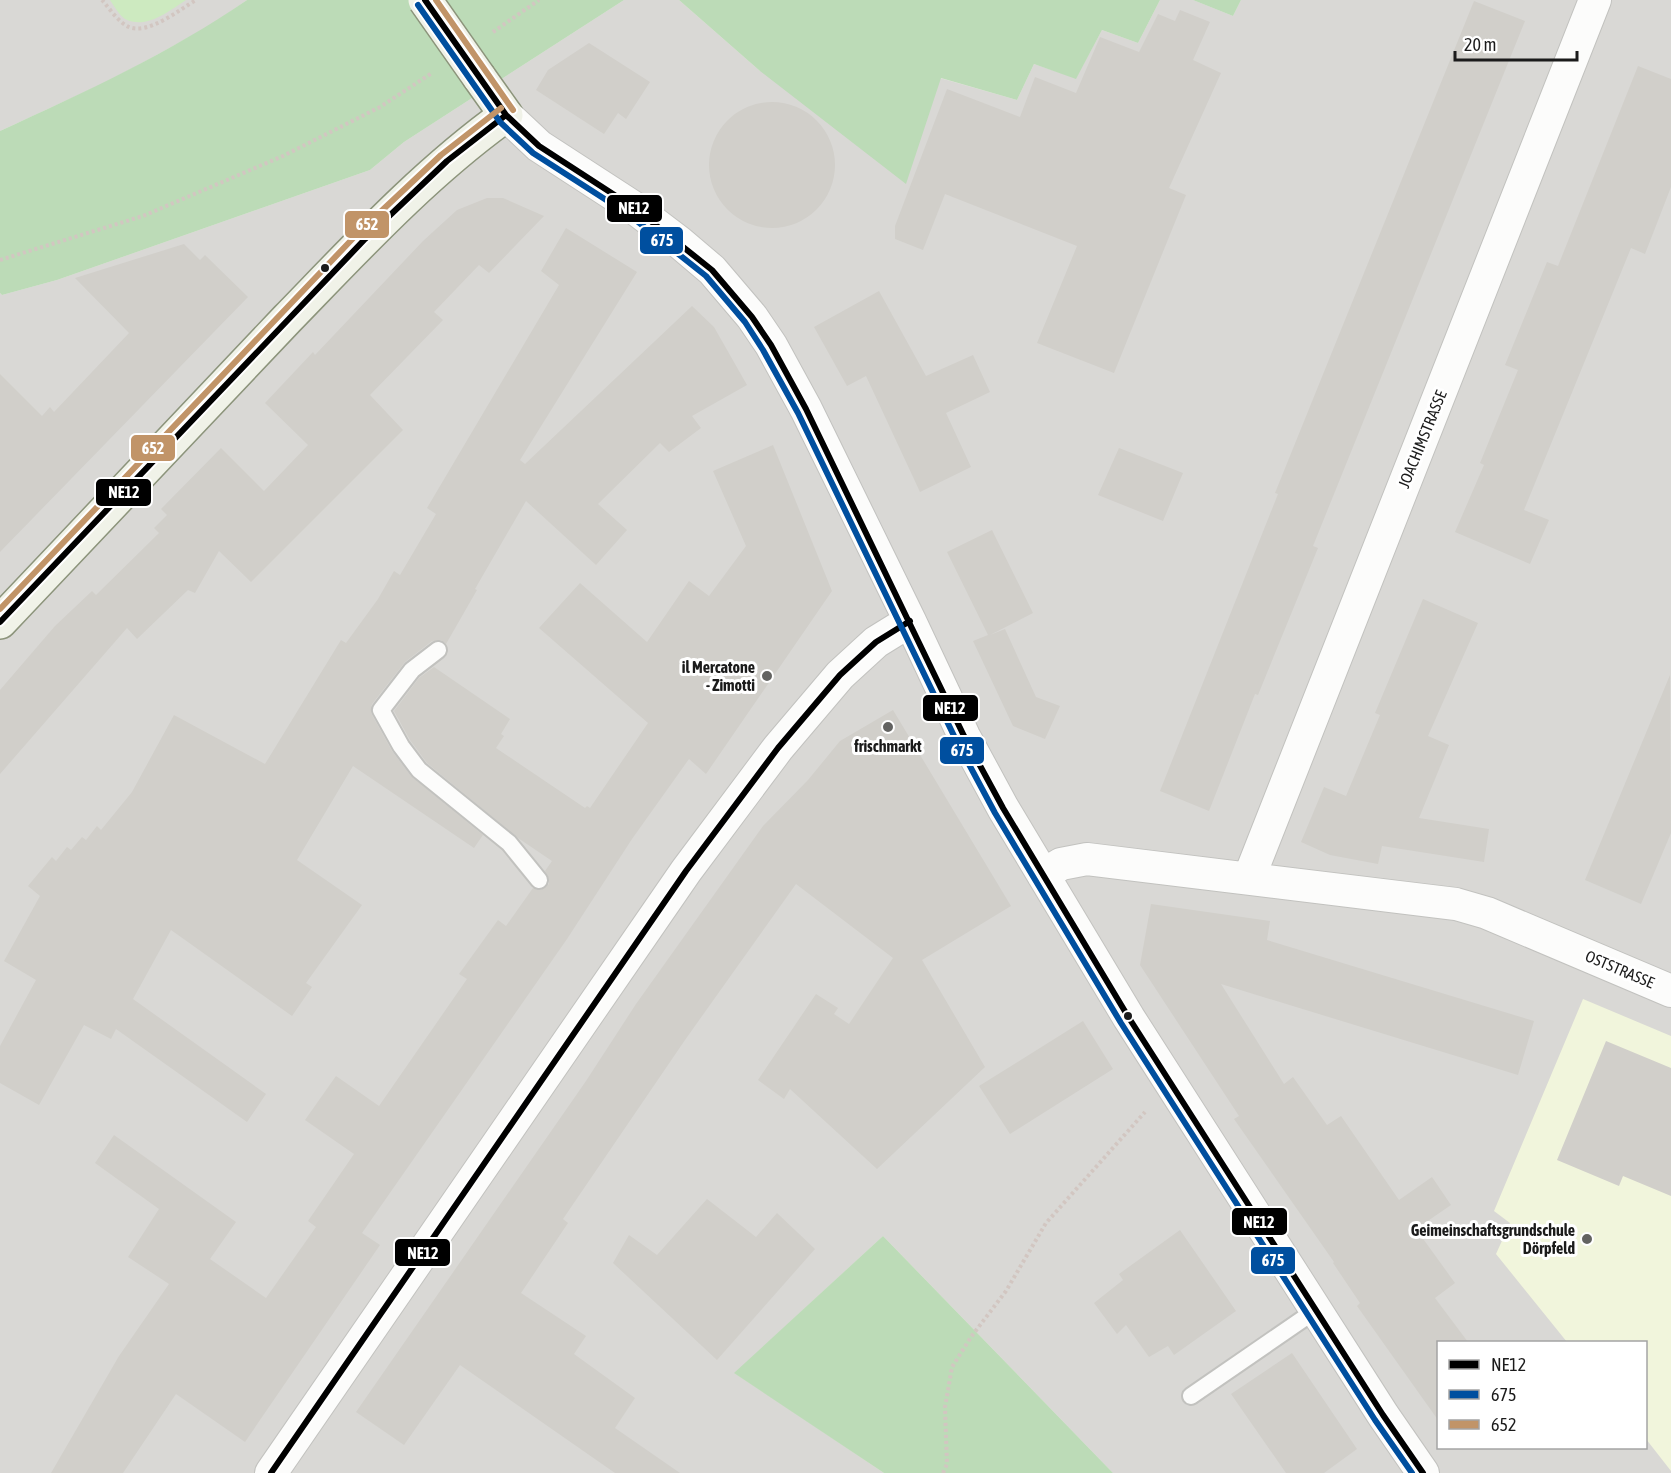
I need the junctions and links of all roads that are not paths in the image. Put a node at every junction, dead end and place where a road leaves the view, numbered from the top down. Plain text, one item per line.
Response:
1 (425, 0) edge
2 (1595, 0) edge
3 (506, 115) junction
4 (910, 621) junction
5 (0, 622) edge
6 (438, 650) dead end
7 (1043, 875) junction
8 (1249, 878) junction
9 (539, 880) dead end
10 (1671, 991) edge
11 (1316, 1310) junction
12 (1191, 1396) dead end
13 (271, 1473) edge
14 (1424, 1473) edge

1 - 3 main road, bridge
2 - 8 street, JOACHIMSTRASSE
3 - 4 street
3 - 5 main road
4 - 7 street
4 - 13 street
6 - 9 lane
7 - 8 street, OSTSTRASSE
7 - 11 street
8 - 10 street, OSTSTRASSE
11 - 12 lane
11 - 14 street

